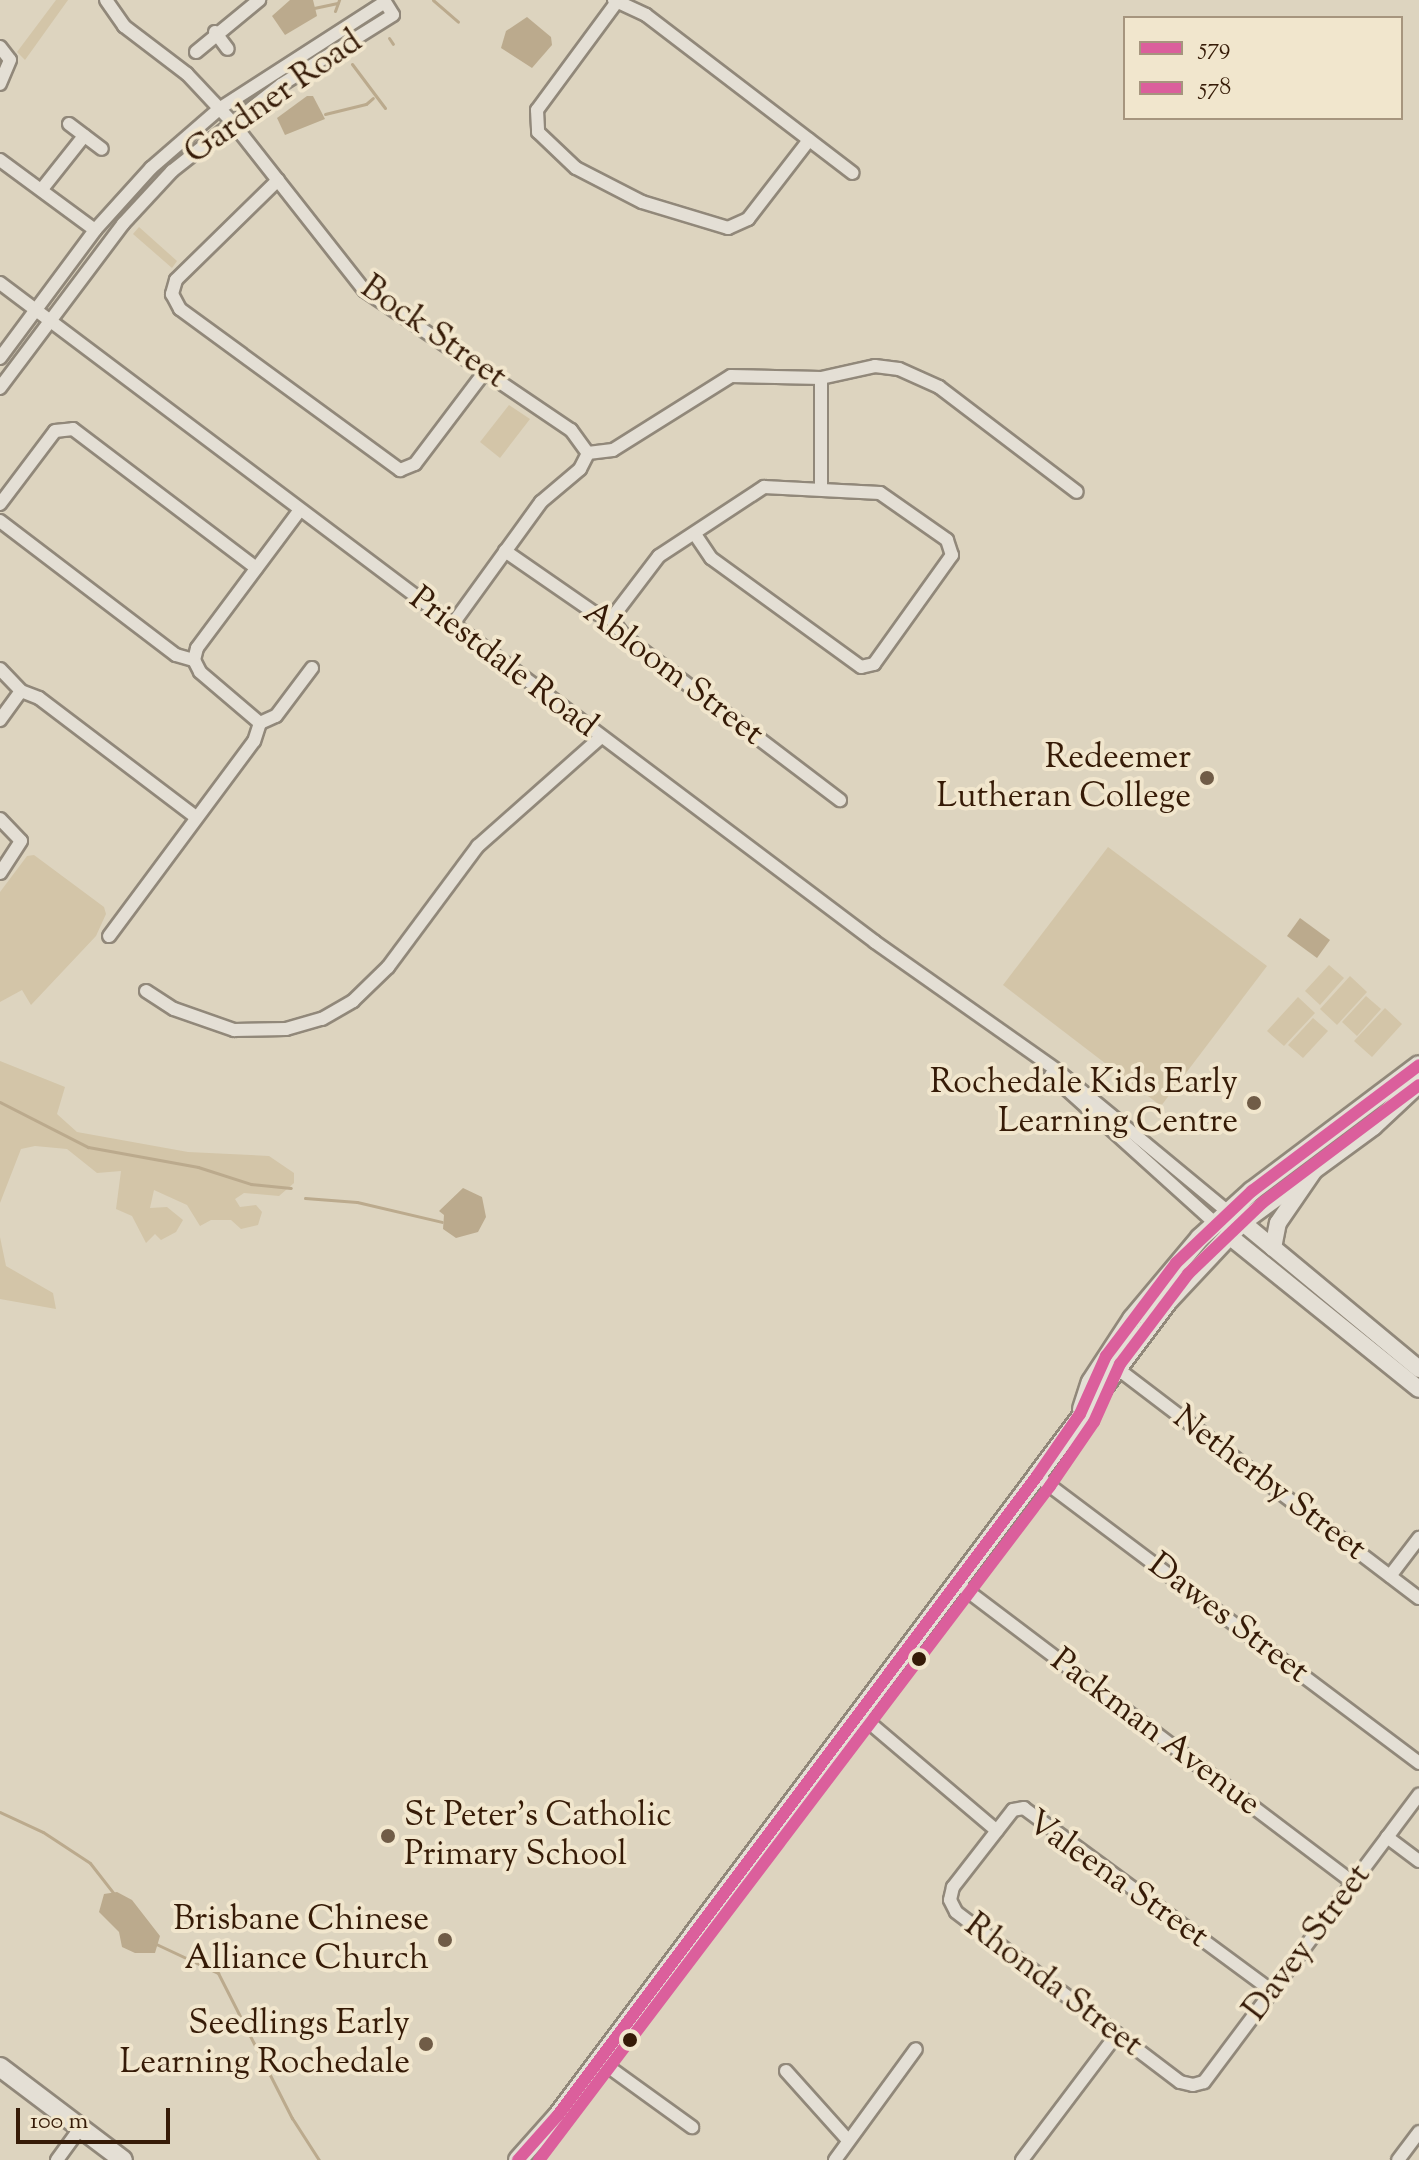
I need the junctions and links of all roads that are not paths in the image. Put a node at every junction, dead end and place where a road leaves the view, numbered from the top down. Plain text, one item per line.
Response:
1 (259, 0) edge
2 (114, 2) edge
3 (615, 2) edge
4 (215, 32) junction
5 (0, 47) edge
6 (228, 49) dead end
7 (196, 52) dead end
8 (0, 84) edge
9 (219, 109) junction
10 (232, 122) junction
11 (69, 124) dead end
12 (84, 136) junction
13 (809, 140) junction
14 (102, 149) dead end
15 (0, 160) edge
16 (853, 173) dead end
17 (278, 180) junction
18 (42, 189) junction
19 (95, 230) junction
20 (0, 283) edge
21 (35, 310) junction
22 (51, 322) junction
23 (0, 358) edge
24 (486, 370) junction
25 (821, 378) junction
26 (0, 388) edge
27 (588, 453) junction
28 (821, 489) junction
29 (1077, 492) dead end
30 (0, 504) edge
31 (300, 510) junction
32 (0, 521) edge
33 (696, 536) junction
34 (505, 551) junction
35 (256, 568) junction
36 (611, 619) junction
37 (452, 625) junction
38 (194, 660) junction
39 (312, 668) dead end
40 (0, 669) edge
41 (21, 691) junction
42 (0, 720) edge
43 (260, 723) junction
44 (601, 737) junction
45 (840, 800) dead end
46 (196, 817) junction
47 (0, 819) edge
48 (0, 873) edge
49 (109, 936) dead end
50 (146, 991) dead end
51 (1419, 1065) edge
52 (1419, 1083) edge
53 (1316, 1167) junction
54 (1228, 1223) junction
55 (1273, 1248) junction
56 (1118, 1369) junction
57 (1419, 1369) edge
58 (1419, 1389) edge
59 (1080, 1414) junction
60 (1037, 1476) junction
61 (1419, 1538) edge
62 (1390, 1576) junction
63 (957, 1583) junction
64 (1419, 1598) edge
65 (858, 1713) junction
66 (1419, 1763) edge
67 (1419, 1795) edge
68 (997, 1831) junction
69 (1387, 1837) junction
70 (1419, 1861) edge
71 (1353, 1882) junction
72 (1272, 1991) junction
73 (1117, 2034) junction
74 (916, 2049) dead end
75 (599, 2060) junction
76 (1, 2070) edge
77 (786, 2071) dead end
78 (1193, 2085) joint
79 (692, 2127) dead end
80 (80, 2128) junction
81 (1419, 2132) edge
82 (847, 2139) junction
83 (57, 2160) edge
84 (123, 2160) edge
85 (518, 2160) edge
86 (835, 2160) edge
87 (1022, 2160) edge
88 (1398, 2160) edge

1 - 4 street
2 - 9 street, Bock Street
3 - 13 street
3 - 13 street
4 - 6 street
4 - 7 street
5 - 8 street
9 - 10 street, Bock Street
9 - 10 street, Gardner Road
9 - 19 street, Gardner Road
10 - 17 street, Bock Street
10 - 22 street, Gardner Road
11 - 12 street
12 - 14 street
12 - 18 street
13 - 16 street
15 - 18 street
17 - 24 street, Bock Street
17 - 24 street
18 - 19 street
19 - 21 street, Gardner Road
20 - 21 street, Priestdale Road
21 - 22 street, Priestdale Road
21 - 23 street, Gardner Road
22 - 26 street, Gardner Road
22 - 31 street, Priestdale Road
24 - 27 street, Bock Street
25 - 27 street
25 - 28 street
25 - 29 street
27 - 34 street
28 - 33 street
28 - 33 street
30 - 35 street
31 - 35 street
31 - 37 street, Priestdale Road
32 - 38 street
33 - 36 street
34 - 36 street, Abloom Street
34 - 37 street
35 - 38 street
36 - 45 street, Abloom Street
37 - 44 street, Priestdale Road
38 - 43 street
39 - 43 street
40 - 41 street
41 - 42 street
41 - 46 street
43 - 46 street
44 - 50 street
44 - 54 street, Priestdale Road
46 - 49 street
47 - 48 street
51 - 54 main road
52 - 53 main road
53 - 54 main road
53 - 55 street
54 - 55 street, Priestdale Road
54 - 56 main road
54 - 58 street, Priestdale Road
54 - 59 main road
55 - 57 street, Priestdale Road
56 - 59 main road
56 - 62 street, Netherby Street
59 - 60 main road
60 - 63 main road
60 - 66 street, Dawes Street
61 - 62 street
62 - 64 street, Netherby Street
63 - 65 main road
63 - 71 street, Packman Avenue
65 - 68 street, Valeena Street
65 - 75 main road
67 - 69 street, Davey Street
68 - 72 street, Valeena Street
68 - 73 street, Rhonda Street
69 - 70 street
69 - 71 street, Davey Street
71 - 72 street, Davey Street
72 - 78 street, Davey Street
73 - 78 street, Rhonda Street
73 - 87 street
74 - 82 street
75 - 79 street
75 - 85 main road
76 - 80 main road
77 - 82 street
80 - 83 street
80 - 84 main road
81 - 88 street
82 - 86 street

